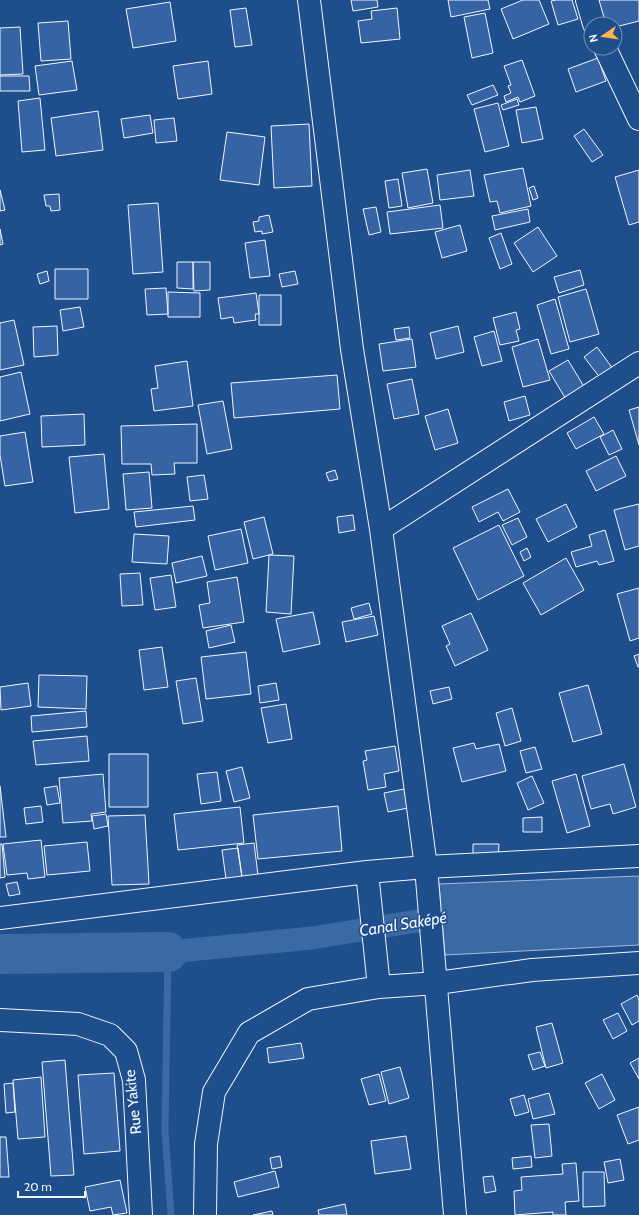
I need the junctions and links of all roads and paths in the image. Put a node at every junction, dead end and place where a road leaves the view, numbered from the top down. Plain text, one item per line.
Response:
1 (309, 0) edge
2 (587, 0) edge
3 (592, 16) edge
4 (609, 56) edge
5 (639, 119) edge
6 (639, 363) edge
7 (381, 529) junction
8 (639, 856) edge
9 (426, 867) junction
10 (367, 872) junction
11 (0, 918) edge
12 (639, 963) edge
13 (437, 983) junction
14 (379, 986) junction
15 (0, 1020) edge
16 (141, 1215) edge
17 (205, 1215) edge
18 (455, 1215) edge

1 - 7 street
2 - 3 street
4 - 5 street
6 - 7 street
7 - 9 street
8 - 9 street
9 - 10 street
9 - 13 street
10 - 11 street
10 - 14 street
12 - 13 street
13 - 14 street
13 - 18 street
14 - 17 street
15 - 16 street, Rue Yakite

